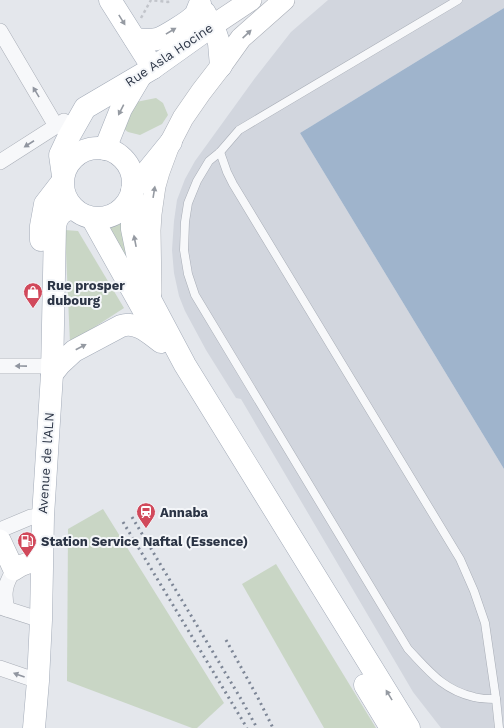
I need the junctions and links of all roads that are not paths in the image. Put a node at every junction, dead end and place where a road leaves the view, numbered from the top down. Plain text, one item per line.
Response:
1 (110, 0) edge
2 (251, 0) edge
3 (284, 0) edge
4 (458, 0) edge
5 (199, 2) edge
6 (212, 26) junction
7 (0, 31) edge
8 (130, 32) junction
9 (221, 66) junction
10 (147, 72) junction
11 (85, 108) junction
12 (56, 126) junction
13 (170, 142) junction
14 (105, 149) junction
15 (220, 152) junction
16 (0, 162) edge
17 (62, 171) junction
18 (132, 190) junction
19 (73, 208) junction
20 (92, 218) junction
21 (151, 301) junction
22 (162, 342) junction
23 (0, 366) edge
24 (47, 370) junction
25 (37, 517) junction
26 (0, 530) edge
27 (0, 540) edge
28 (42, 562) junction
29 (14, 570) junction
30 (3, 587) edge
31 (3, 608) edge
32 (41, 620) junction
33 (0, 668) edge
34 (38, 682) junction
35 (496, 699) junction
36 (34, 728) edge
37 (391, 728) edge
38 (409, 728) edge
39 (499, 728) edge

1 -> 8 main road
2 - 6 street, Rue Asla Hocine
9 -> 3 street
4 - 15 lane
5 - 6 main road
8 -> 5 main road
6 - 9 main road
6 - 10 main road, Rue Asla Hocine
12 -> 7 street
8 - 10 main road
9 - 13 street
10 - 11 main road, Rue Asla Hocine
10 -> 14 main road
11 - 12 street, Rue Asla Hocine
11 - 17 main road
12 -> 16 street, Rue Asla Hocine
13 - 18 main road
21 -> 13 street
14 - 17 main road
14 - 18 main road
15 - 35 lane
15 - 35 lane
17 - 19 main road
17 - 24 main road, Avenue de l'ALN
18 - 20 main road
21 -> 18 main road
19 - 20 main road
19 - 24 main road, Avenue de l'ALN
20 - 22 main road
38 -> 21 main road
24 -> 22 main road
22 - 37 main road
24 -> 23 street
24 - 25 main road, Avenue de l'ALN
25 - 26 street
25 - 28 main road, Avenue de l'ALN
27 - 29 street
28 - 29 street
28 - 32 main road, Avenue de l'ALN
29 - 30 street
30 - 31 street
31 - 32 street
32 - 34 main road, Avenue de l'ALN
34 -> 33 street
34 - 36 main road, Avenue de l'ALN
35 - 39 lane

